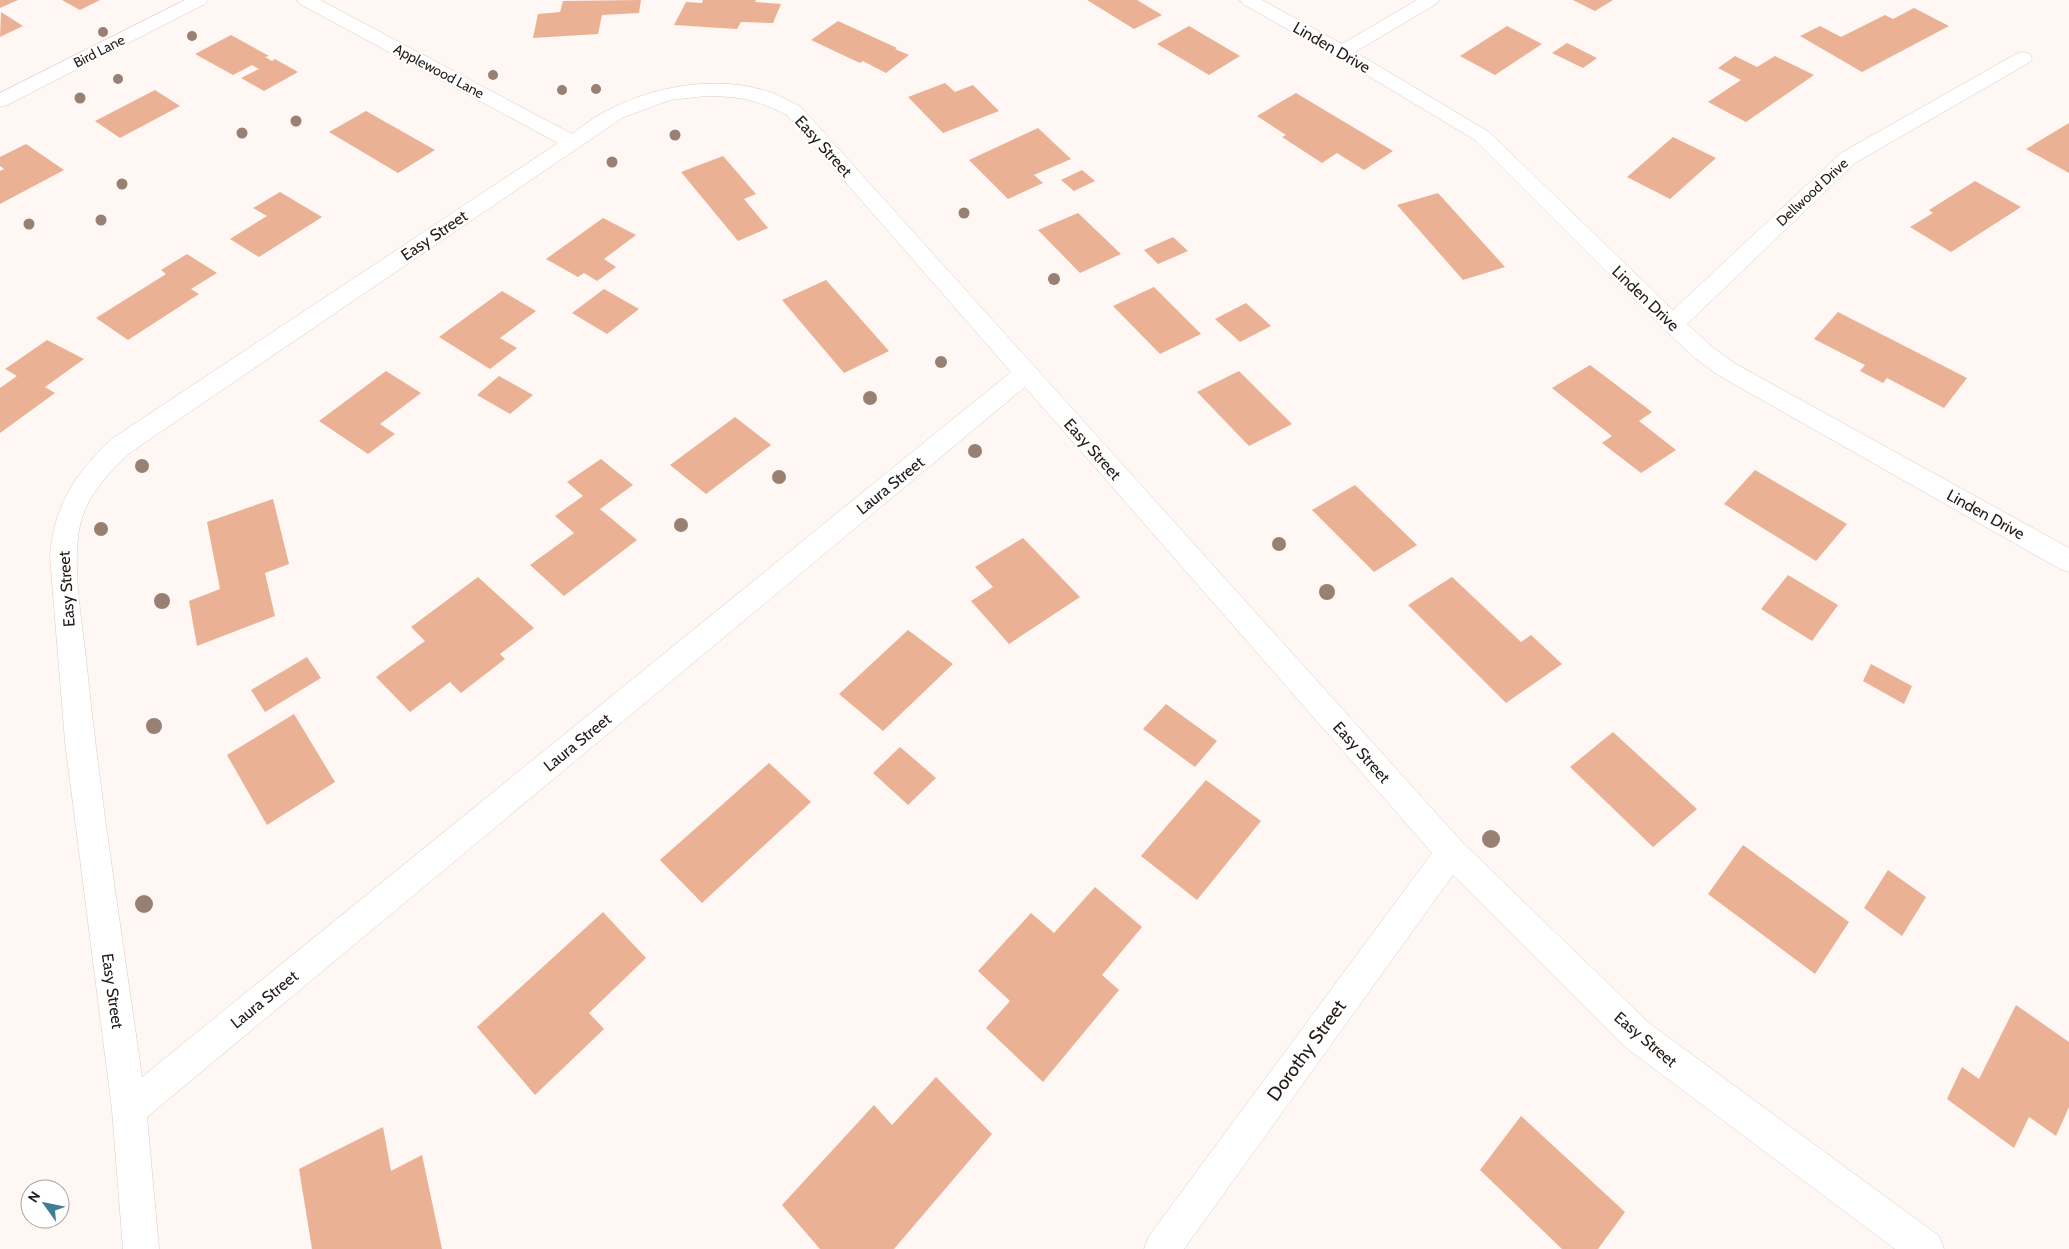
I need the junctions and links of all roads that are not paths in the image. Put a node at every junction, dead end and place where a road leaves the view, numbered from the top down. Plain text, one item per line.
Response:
1 (199, 0) edge
2 (306, 0) edge
3 (1249, 0) edge
4 (1430, 0) edge
5 (1342, 52) junction
6 (2022, 58) dead end
7 (0, 101) edge
8 (572, 142) junction
9 (1673, 324) junction
10 (1026, 374) junction
11 (2069, 561) edge
12 (1451, 852) junction
13 (129, 1110) junction
14 (141, 1249) edge
15 (1162, 1249) edge
16 (1926, 1249) edge

1 - 7 street, Bird Lane
2 - 8 street, Applewood Lane
3 - 5 street, Linden Drive
4 - 5 street
5 - 9 street, Linden Drive
6 - 9 street, Dellwood Drive
8 - 10 street, Easy Street
8 - 13 street, Easy Street
9 - 11 street, Linden Drive
10 - 12 street, Easy Street
10 - 13 street, Laura Street
12 - 15 street, Dorothy Street
12 - 16 street, Easy Street
13 - 14 street, Easy Street

